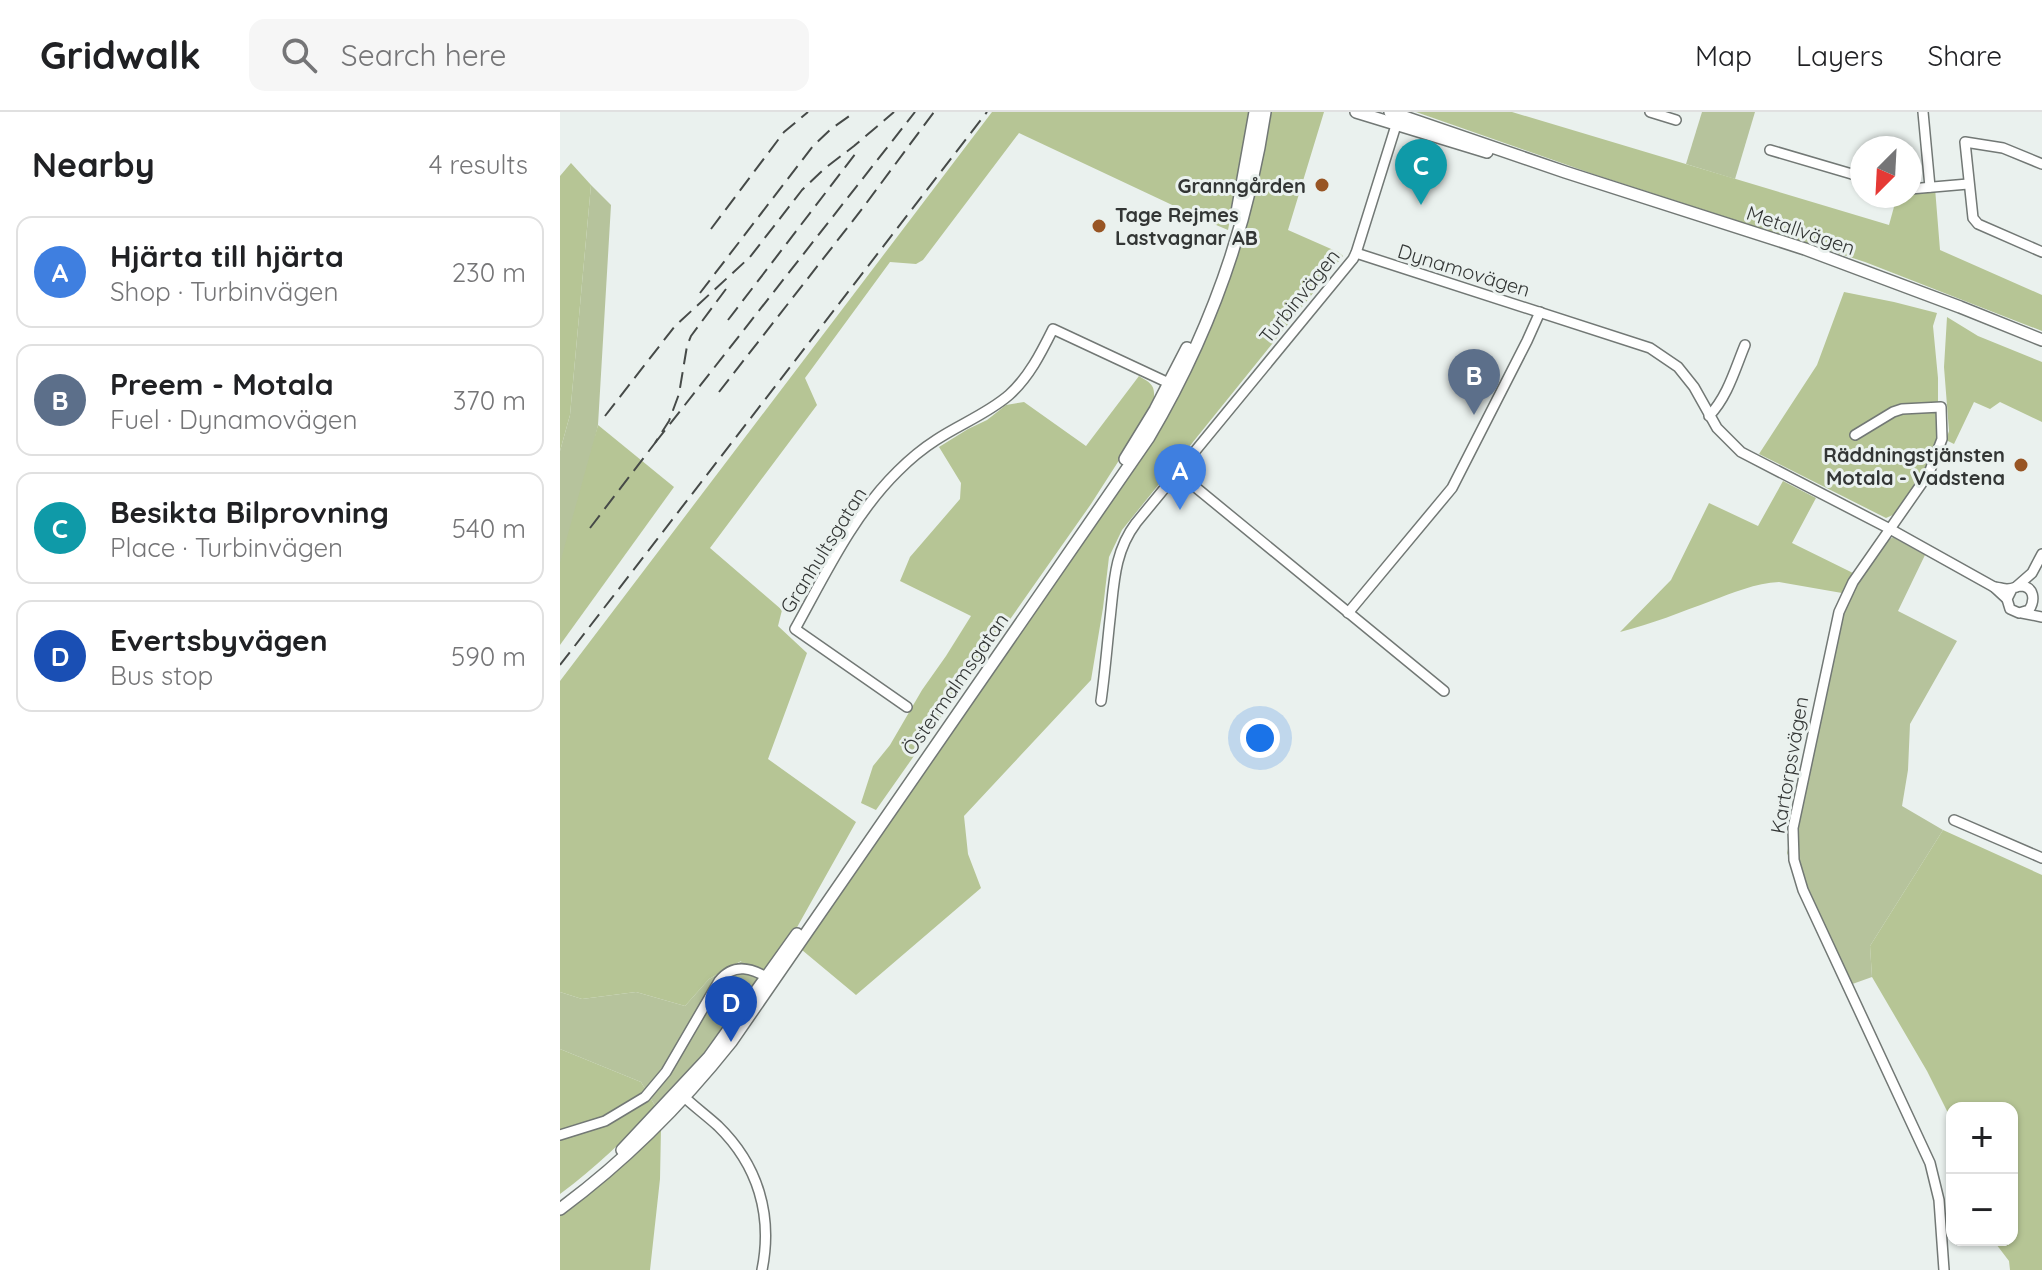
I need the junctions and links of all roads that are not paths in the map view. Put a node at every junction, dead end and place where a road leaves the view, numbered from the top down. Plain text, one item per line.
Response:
1 (1255, 112) edge
2 (1265, 112) edge
3 (1356, 112) edge
4 (1650, 112) edge
5 (1923, 112) edge
6 (1395, 117) edge
7 (1676, 120) dead end
8 (1770, 150) dead end
9 (2042, 164) edge
10 (1850, 173) edge
11 (1968, 184) junction
12 (1930, 187) junction
13 (1922, 188) edge
14 (2042, 252) edge
15 (1356, 253) junction
16 (1540, 312) junction
17 (2042, 338) edge
18 (1745, 345) dead end
19 (1173, 385) junction
20 (1709, 416) junction
21 (1855, 435) dead end
22 (1177, 472) junction
23 (1890, 529) junction
24 (2042, 554) edge
25 (2032, 573) junction
26 (1994, 587) junction
27 (2014, 588) junction
28 (2032, 597) junction
29 (2007, 599) junction
30 (1348, 613) junction
31 (2022, 613) junction
32 (2042, 614) edge
33 (1444, 691) dead end
34 (1101, 701) dead end
35 (907, 707) dead end
36 (1954, 820) dead end
37 (2042, 858) edge
38 (770, 980) junction
39 (681, 1094) junction
40 (560, 1135) edge
41 (560, 1201) edge
42 (560, 1209) edge
43 (762, 1270) edge
44 (1944, 1270) edge

1 - 19 main road, Östermalmsgatan
2 - 19 main road, Östermalmsgatan
3 - 6 main road, Metallvägen
4 - 7 street
5 - 12 street
6 - 15 street, Turbinvägen
6 - 17 main road, Metallvägen
8 - 10 street
9 - 11 street
11 - 12 street
11 - 14 street
12 - 13 street
15 - 16 street, Dynamovägen
15 - 22 street, Turbinvägen
16 - 20 street
16 - 30 street, Dynamovägen
18 - 20 street
19 - 35 street, Granhultsgatan
19 - 38 main road, Östermalmsgatan
20 - 23 street
21 - 23 street, Kartorpsvägen
22 - 30 street
22 - 34 street, Turbinvägen
23 - 26 street
23 - 44 street, Kartorpsvägen
24 - 25 street
25 - 27 street
25 - 28 street
26 - 27 street
26 - 29 street
27 - 28 street
27 - 29 street
28 - 31 street
28 - 32 street
29 - 31 street
30 - 33 street
31 - 32 street
36 - 37 street
38 - 39 main road, Östermalmsgatan
38 - 40 street
39 - 41 main road, Östermalmsgatan
39 - 42 main road, Östermalmsgatan
39 - 43 street

